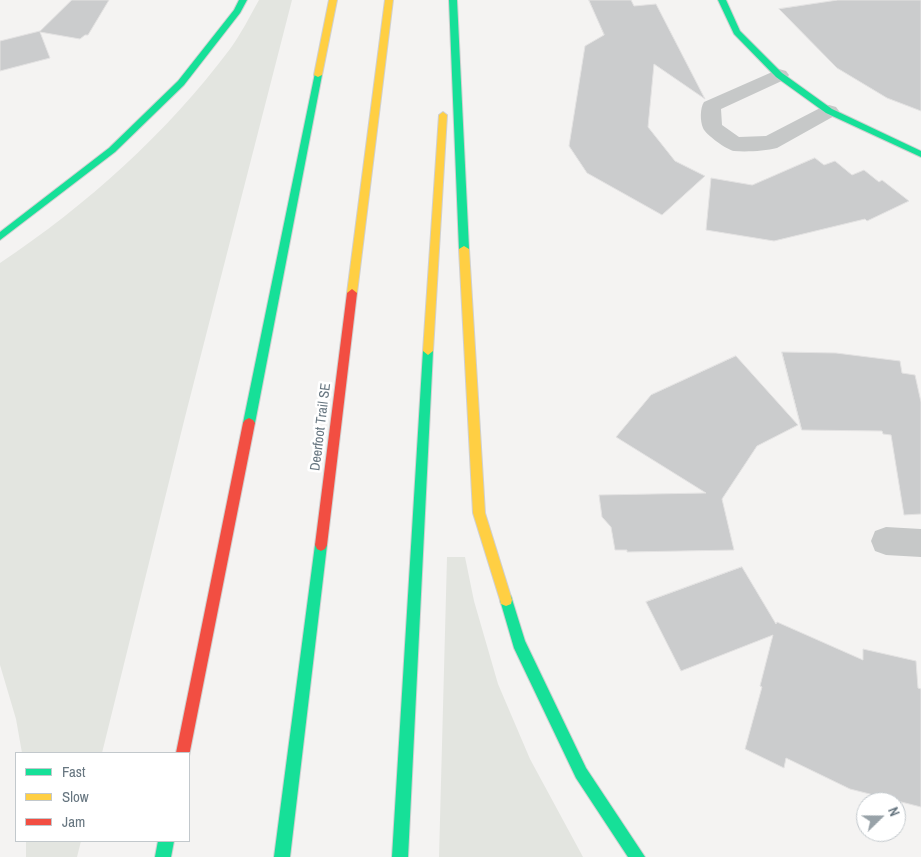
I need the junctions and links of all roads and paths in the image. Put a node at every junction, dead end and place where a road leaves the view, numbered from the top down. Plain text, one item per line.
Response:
1 (243, 0) edge
2 (333, 0) edge
3 (389, 0) edge
4 (451, 0) edge
5 (722, 0) edge
6 (779, 75) junction
7 (445, 78) dead end
8 (443, 107) dead end
9 (829, 111) junction
10 (921, 154) edge
11 (0, 237) edge
12 (886, 541) dead end
13 (921, 543) edge
14 (183, 752) edge
15 (166, 842) edge
16 (163, 857) edge
17 (282, 857) edge
18 (400, 857) edge
19 (637, 857) edge

1 - 11 main road
2 - 14 main road
3 - 17 main road, Deerfoot Trail SE
4 - 7 main road
4 - 19 main road
5 - 6 main road
6 - 9 main road
6 - 9 street
8 - 18 main road
9 - 10 main road
12 - 13 street
15 - 16 main road

